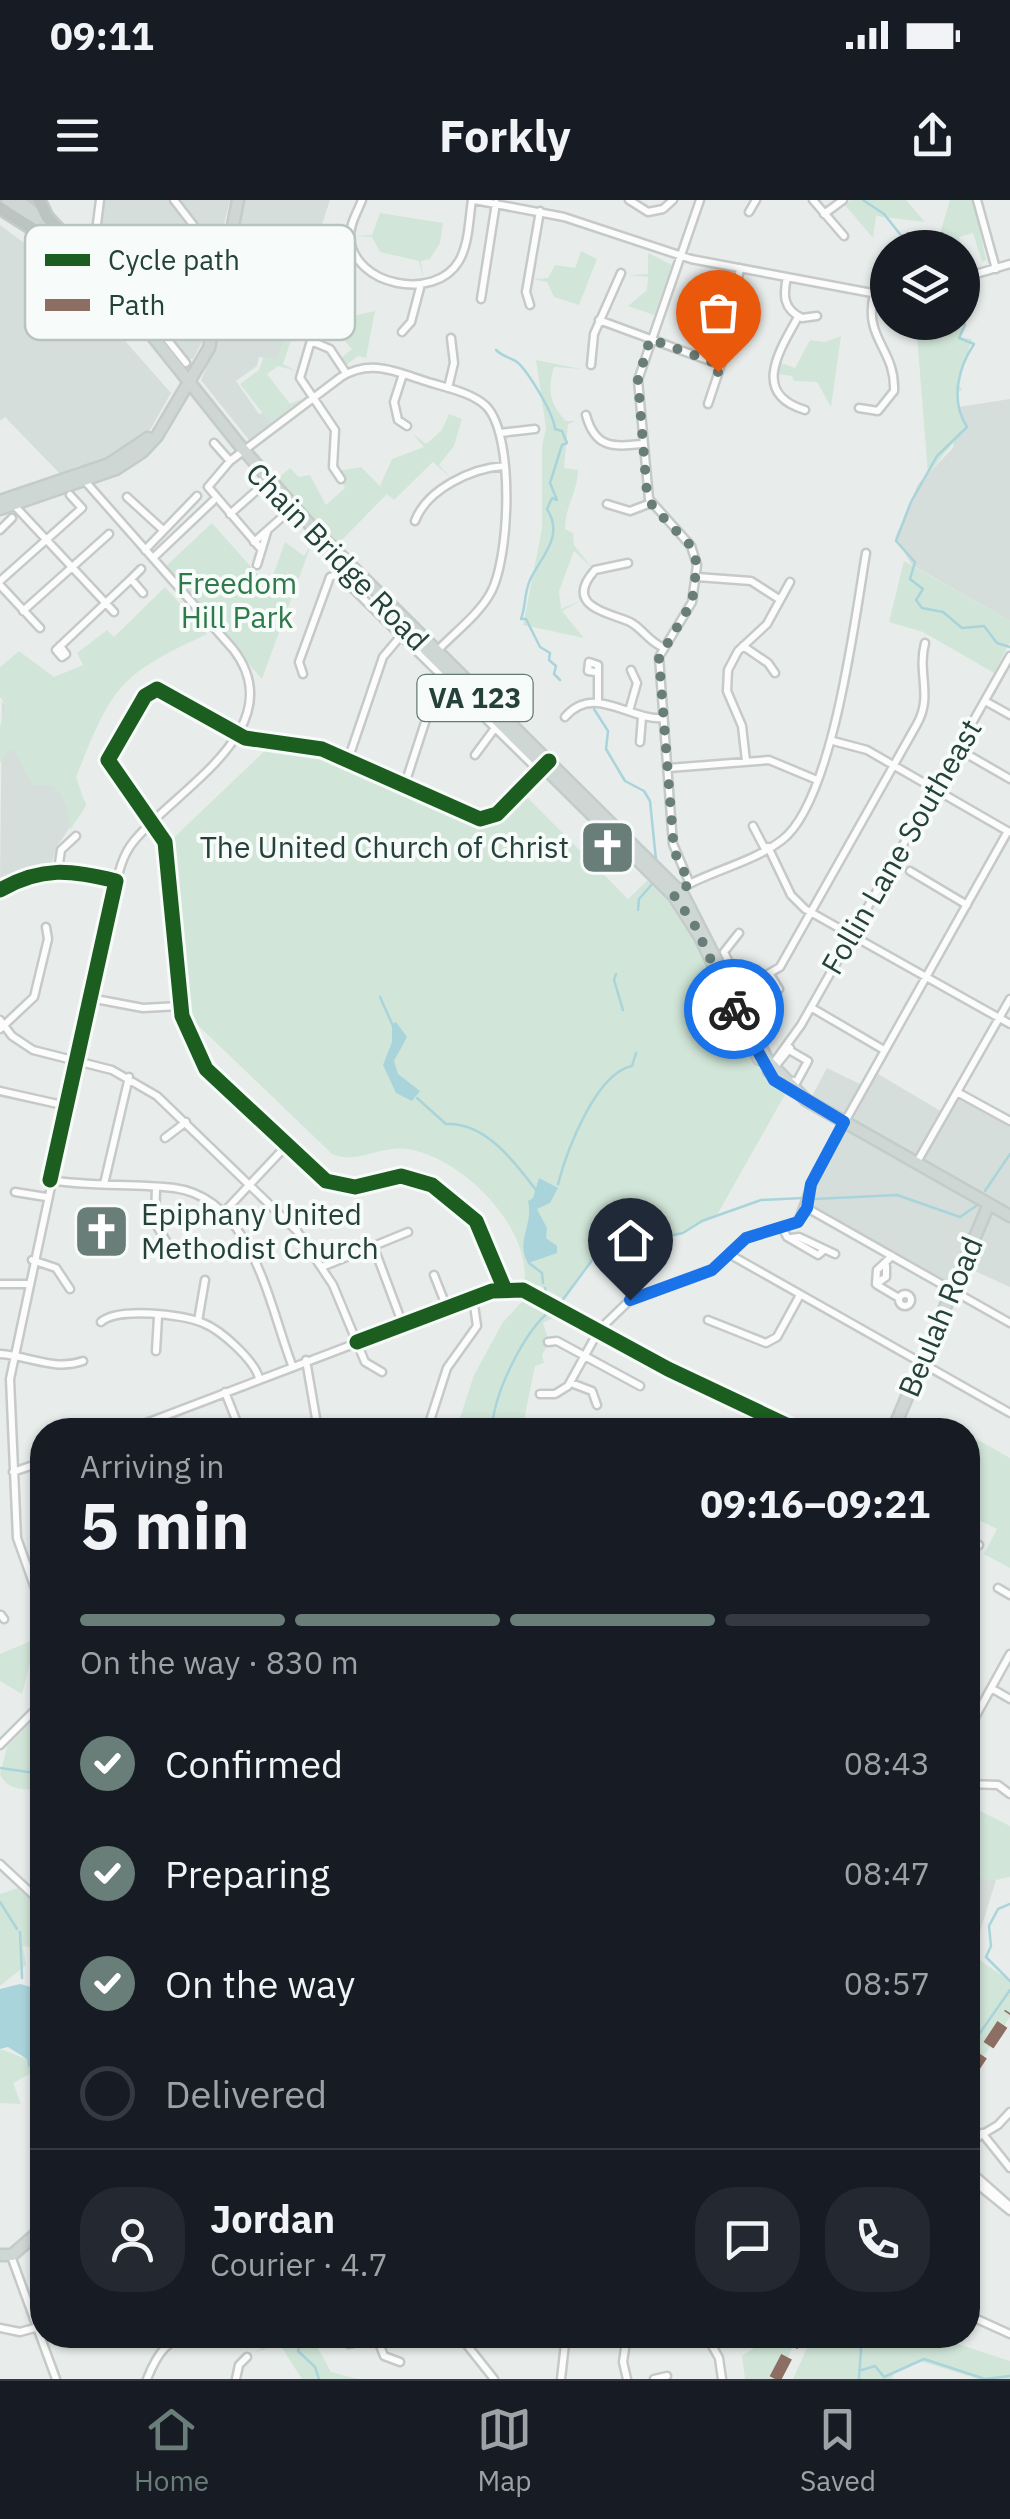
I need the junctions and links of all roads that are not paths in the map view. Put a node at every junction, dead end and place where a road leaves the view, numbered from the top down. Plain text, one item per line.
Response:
1 (8, 200) edge
2 (18, 200) edge
3 (39, 200) edge
4 (100, 200) edge
5 (174, 200) edge
6 (238, 200) edge
7 (362, 200) edge
8 (473, 200) edge
9 (629, 200) edge
10 (673, 200) edge
11 (700, 200) edge
12 (756, 200) edge
13 (812, 200) edge
14 (843, 200) edge
15 (978, 200) edge
16 (496, 202) junction
17 (0, 208) edge
18 (540, 211) junction
19 (749, 212) dead end
20 (824, 214) junction
21 (30, 225) edge
22 (41, 225) edge
23 (46, 225) edge
24 (52, 225) edge
25 (95, 225) edge
26 (194, 225) edge
27 (234, 225) edge
28 (353, 225) edge
29 (844, 236) dead end
30 (355, 252) edge
31 (680, 255) junction
32 (1010, 264) edge
33 (740, 268) junction
34 (996, 269) junction
35 (621, 273) dead end
36 (980, 273) edge
37 (787, 276) junction
38 (421, 284) junction
39 (870, 293) edge
40 (481, 299) dead end
41 (530, 305) dead end
42 (817, 316) dead end
43 (798, 317) junction
44 (599, 320) junction
45 (402, 332) dead end
46 (451, 338) dead end
47 (650, 339) junction
48 (156, 340) edge
49 (159, 340) edge
50 (212, 340) edge
51 (311, 340) joint
52 (879, 340) edge
53 (164, 346) junction
54 (210, 348) junction
55 (721, 365) junction
56 (591, 366) dead end
57 (346, 373) junction
58 (403, 374) junction
59 (188, 386) junction
60 (448, 388) junction
61 (312, 398) junction
62 (708, 404) dead end
63 (859, 408) dead end
64 (806, 410) dead end
65 (586, 415) dead end
66 (407, 426) dead end
67 (535, 429) dead end
68 (500, 432) junction
69 (214, 443) dead end
70 (642, 444) junction
71 (238, 456) junction
72 (504, 466) junction
73 (83, 476) junction
74 (341, 479) dead end
75 (256, 491) dead end
76 (70, 495) dead end
77 (197, 496) dead end
78 (127, 497) dead end
79 (213, 502) dead end
80 (6, 503) edge
81 (650, 503) junction
82 (607, 504) dead end
83 (230, 514) junction
84 (12, 518) dead end
85 (280, 519) dead end
86 (415, 521) dead end
87 (162, 529) junction
88 (0, 530) edge
89 (268, 532) junction
90 (109, 534) dead end
91 (45, 538) junction
92 (254, 542) junction
93 (262, 549) junction
94 (145, 550) junction
95 (865, 556) dead end
96 (153, 558) junction
97 (628, 562) dead end
98 (257, 565) dead end
99 (71, 566) junction
100 (141, 569) dead end
101 (698, 577) junction
102 (130, 580) junction
103 (790, 582) dead end
104 (0, 583) edge
105 (142, 594) dead end
106 (779, 599) junction
107 (105, 602) junction
108 (23, 611) junction
109 (114, 612) dead end
110 (40, 628) dead end
111 (406, 630) junction
112 (925, 643) dead end
113 (743, 646) junction
114 (662, 647) junction
115 (58, 648) dead end
116 (437, 650) junction
117 (1010, 656) edge
118 (631, 670) dead end
119 (595, 672) dead end
120 (774, 673) dead end
121 (303, 674) dead end
122 (447, 681) junction
123 (985, 700) junction
124 (598, 702) junction
125 (629, 711) junction
126 (1010, 715) edge
127 (642, 716) junction
128 (565, 717) dead end
129 (663, 718) junction
130 (495, 728) junction
131 (238, 735) junction
132 (833, 741) junction
133 (640, 742) dead end
134 (958, 750) junction
135 (475, 754) dead end
136 (348, 760) junction
137 (746, 761) junction
138 (544, 766) junction
139 (894, 766) junction
140 (668, 768) junction
141 (817, 780) junction
142 (1010, 780) edge
143 (404, 787) junction
144 (935, 790) junction
145 (154, 822) junction
146 (752, 826) dead end
147 (1009, 832) edge
148 (76, 836) dead end
149 (766, 848) junction
150 (58, 870) junction
151 (910, 872) dead end
152 (116, 881) junction
153 (690, 884) junction
154 (0, 890) edge
155 (676, 892) junction
156 (967, 905) junction
157 (811, 912) junction
158 (46, 927) dead end
159 (739, 933) dead end
160 (852, 936) junction
161 (771, 976) junction
162 (926, 976) junction
163 (779, 989) dead end
164 (735, 993) junction
165 (90, 998) junction
166 (1010, 999) edge
167 (180, 1006) junction
168 (812, 1007) junction
169 (999, 1018) junction
170 (1010, 1024) edge
171 (1, 1025) edge
172 (793, 1038) junction
173 (788, 1050) junction
174 (884, 1050) junction
175 (77, 1061) junction
176 (770, 1069) junction
177 (129, 1077) junction
178 (792, 1080) dead end
179 (0, 1092) edge
180 (957, 1092) junction
181 (67, 1106) junction
182 (1010, 1121) edge
183 (186, 1122) junction
184 (844, 1122) junction
185 (165, 1138) dead end
186 (286, 1146) junction
187 (917, 1163) junction
188 (50, 1180) junction
189 (104, 1184) junction
190 (250, 1184) junction
191 (156, 1187) junction
192 (15, 1192) dead end
193 (46, 1197) junction
194 (989, 1204) junction
195 (807, 1208) junction
196 (224, 1212) junction
197 (1010, 1216) edge
198 (783, 1229) junction
199 (408, 1232) dead end
200 (168, 1244) dead end
201 (373, 1245) junction
202 (728, 1254) junction
203 (835, 1254) dead end
204 (892, 1256) junction
205 (32, 1260) junction
206 (322, 1267) junction
207 (434, 1275) dead end
208 (205, 1280) dead end
209 (0, 1284) edge
210 (28, 1284) junction
211 (70, 1289) dead end
212 (505, 1290) junction
213 (952, 1290) junction
214 (800, 1295) junction
215 (473, 1298) junction
216 (899, 1298) dead end
217 (447, 1308) junction
218 (158, 1317) junction
219 (708, 1320) dead end
220 (198, 1321) junction
221 (101, 1322) dead end
222 (1010, 1324) edge
223 (403, 1325) junction
224 (598, 1330) junction
225 (357, 1342) junction
226 (548, 1342) dead end
227 (156, 1351) dead end
228 (0, 1354) edge
229 (586, 1354) junction
230 (13, 1355) junction
231 (306, 1360) junction
232 (83, 1361) dead end
233 (921, 1364) junction
234 (292, 1365) junction
235 (382, 1372) dead end
236 (259, 1378) junction
237 (571, 1383) junction
238 (640, 1386) dead end
239 (225, 1392) junction
240 (540, 1394) dead end
241 (598, 1405) dead end
242 (1010, 1414) edge
243 (159, 1418) edge
244 (235, 1418) edge
245 (316, 1418) edge
246 (432, 1418) edge
247 (773, 1418) edge
248 (899, 1418) edge
249 (30, 1466) edge
250 (13, 1472) junction
251 (30, 1575) edge
252 (998, 1588) dead end
253 (1010, 1595) edge
254 (1010, 1654) edge
255 (992, 1688) junction
256 (1010, 1699) edge
257 (980, 1707) edge
258 (30, 1716) edge
259 (0, 1745) edge
260 (980, 1784) edge
261 (1010, 1794) edge
262 (0, 1864) edge
263 (30, 1891) edge
264 (1010, 2112) edge
265 (982, 2133) joint
266 (1010, 2168) edge
267 (980, 2180) edge
268 (980, 2186) edge
269 (1010, 2209) edge
270 (30, 2238) edge
271 (6, 2256) edge
272 (30, 2306) edge
273 (980, 2320) edge
274 (0, 2328) edge
275 (30, 2329) edge
276 (1010, 2334) edge
277 (46, 2348) edge
278 (166, 2348) edge
279 (381, 2348) edge
280 (469, 2348) edge
281 (564, 2348) edge
282 (625, 2348) edge
283 (712, 2348) edge
284 (248, 2357) dead end
285 (400, 2362) dead end
286 (667, 2376) dead end
287 (56, 2379) edge
288 (148, 2379) edge
289 (236, 2379) edge
290 (494, 2379) edge
291 (560, 2379) edge
292 (627, 2379) edge
293 (654, 2379) edge
294 (722, 2379) edge

1 - 22 main road, Chain Bridge Road / VA 123
2 - 23 main road, Chain Bridge Road / VA 123
3 - 24 highway
4 - 25 street
5 - 26 street
6 - 27 main road
7 - 28 street
8 - 16 street
8 - 38 street
9 - 10 street
11 - 31 street
12 - 19 street
13 - 20 street
14 - 20 street
15 - 34 street
16 - 18 street
16 - 40 street
17 - 21 highway
18 - 31 street
18 - 41 street
20 - 29 street
30 - 38 street
31 - 33 street
31 - 47 street
32 - 34 street
33 - 37 street
33 - 55 street
34 - 36 street
35 - 44 street
37 - 39 street
37 - 43 street
38 - 45 street
42 - 43 street
43 - 64 street
44 - 47 street
44 - 56 street
46 - 60 street
47 - 55 street
47 - 70 street
48 - 59 main road, Chain Bridge Road / VA 123
49 - 53 main road, Chain Bridge Road / VA 123
50 - 54 main road
51 - 57 street
51 - 61 street
52 - 63 street
53 - 54 main road
53 - 59 main road, Chain Bridge Road / VA 123
54 - 59 main road
55 - 62 street
57 - 58 street
57 - 61 street
58 - 60 street
58 - 66 street
59 - 71 main road, Chain Bridge Road / VA 123
59 - 73 main road
60 - 68 street
61 - 71 street
61 - 74 street
65 - 70 street
67 - 68 street
68 - 72 street
69 - 71 street
70 - 81 street
71 - 83 street
71 - 111 main road, Chain Bridge Road / VA 123
72 - 86 street
72 - 116 street
73 - 80 main road
73 - 94 street
75 - 83 street
76 - 91 street
77 - 87 street
78 - 87 street
79 - 96 street
80 - 91 street
81 - 82 street
81 - 101 street
83 - 92 street
84 - 88 street
85 - 89 street
87 - 94 street
89 - 92 street
89 - 93 street
90 - 99 street
91 - 99 street
91 - 104 street
92 - 93 street
93 - 98 street
94 - 96 street
95 - 132 street
96 - 131 street
97 - 114 street
99 - 107 street
99 - 108 street
100 - 102 street
101 - 106 street
101 - 114 street
102 - 105 street
102 - 107 street
103 - 106 street
104 - 108 street
106 - 113 street
107 - 109 street
107 - 115 street
108 - 110 street
111 - 116 main road, Chain Bridge Road / VA 123
111 - 121 street
111 - 122 street
111 - 136 street
111 - 138 main road, Chain Bridge Road / VA 123
112 - 139 street
113 - 120 street
113 - 137 street
114 - 129 street
116 - 138 main road, Chain Bridge Road / VA 123
117 - 123 street, Follin Lane Southeast
118 - 125 street
119 - 124 street
122 - 130 street
122 - 143 street
123 - 126 street
123 - 134 street, Follin Lane Southeast
124 - 125 street
124 - 128 street
125 - 127 street
127 - 129 street
127 - 133 street
129 - 140 street
130 - 135 street
130 - 138 street
131 - 136 street
131 - 145 street
131 - 145 street
132 - 139 street
132 - 141 street
134 - 142 street
134 - 144 street, Follin Lane Southeast
136 - 143 street
137 - 140 street
137 - 141 street
138 - 143 street
138 - 155 main road, Chain Bridge Road / VA 123
139 - 144 street
139 - 157 street
140 - 153 street
141 - 149 street
144 - 147 street
144 - 160 street, Follin Lane Southeast
145 - 152 street
145 - 167 street
146 - 149 street
147 - 156 street
148 - 150 street
149 - 153 street
149 - 157 street
150 - 152 street
150 - 154 street
151 - 156 street
152 - 165 street
153 - 155 street
155 - 164 main road, VA 123
156 - 162 street
157 - 160 street
157 - 161 street
158 - 171 street
159 - 164 street
160 - 162 street
160 - 168 street, Follin Lane Southeast
161 - 163 street
161 - 164 street
162 - 169 street
162 - 174 street
164 - 176 main road, VA 123
165 - 167 street
165 - 175 street
166 - 169 street
167 - 186 street
168 - 172 street, Follin Lane Southeast
168 - 174 street
169 - 170 street
169 - 180 street
171 - 175 street
172 - 173 street, Follin Lane Southeast
172 - 176 street, Follin Lane Southeast
173 - 176 street, Follin Lane Southeast
173 - 178 street
174 - 184 street
175 - 177 street
175 - 181 street
176 - 184 main road, VA 123
177 - 183 street
177 - 189 street
179 - 181 street
180 - 182 street
180 - 187 street
181 - 188 street
183 - 185 street
183 - 190 street
184 - 187 main road, VA 123
184 - 195 street
186 - 190 street
186 - 212 street
187 - 194 main road, VA 123
188 - 189 street
188 - 193 street
189 - 191 street
190 - 196 street
190 - 206 street
191 - 196 street
191 - 200 street
192 - 193 street
193 - 205 street
194 - 197 main road, VA 123
194 - 213 main road, Beulah Road
195 - 198 street
195 - 204 street
196 - 234 street
198 - 202 street
198 - 203 street
199 - 201 street
201 - 206 street
201 - 223 street
202 - 214 street
202 - 224 street
204 - 213 street
204 - 216 street
205 - 210 street
205 - 211 street
206 - 225 street
207 - 217 street
208 - 220 street
209 - 210 street
210 - 230 street
212 - 215 street
212 - 224 street
213 - 222 street
213 - 233 main road, Beulah Road
214 - 219 street
214 - 233 street
215 - 217 street
215 - 246 street
217 - 223 street
218 - 220 street
218 - 221 street
218 - 227 street
220 - 236 street
223 - 225 street
224 - 229 street
224 - 247 street
225 - 231 street
225 - 235 street
226 - 229 street
228 - 230 street
229 - 237 street
229 - 238 street
230 - 232 street
230 - 250 street
231 - 234 street
231 - 245 street
233 - 242 street
233 - 248 main road, Beulah Road
234 - 236 street
236 - 239 street
237 - 240 street
237 - 241 street
239 - 243 street
239 - 244 street
249 - 250 street
250 - 251 street
252 - 253 street
254 - 255 street
255 - 256 street
255 - 257 street
258 - 259 street
260 - 261 street
262 - 263 street
264 - 265 street
265 - 266 street
267 - 269 street
268 - 269 street
270 - 271 main road
271 - 272 street
273 - 276 street
274 - 275 street
277 - 287 street
278 - 288 street
279 - 285 street
280 - 290 street
281 - 291 street
282 - 292 street
283 - 294 street
284 - 289 street
286 - 293 street

